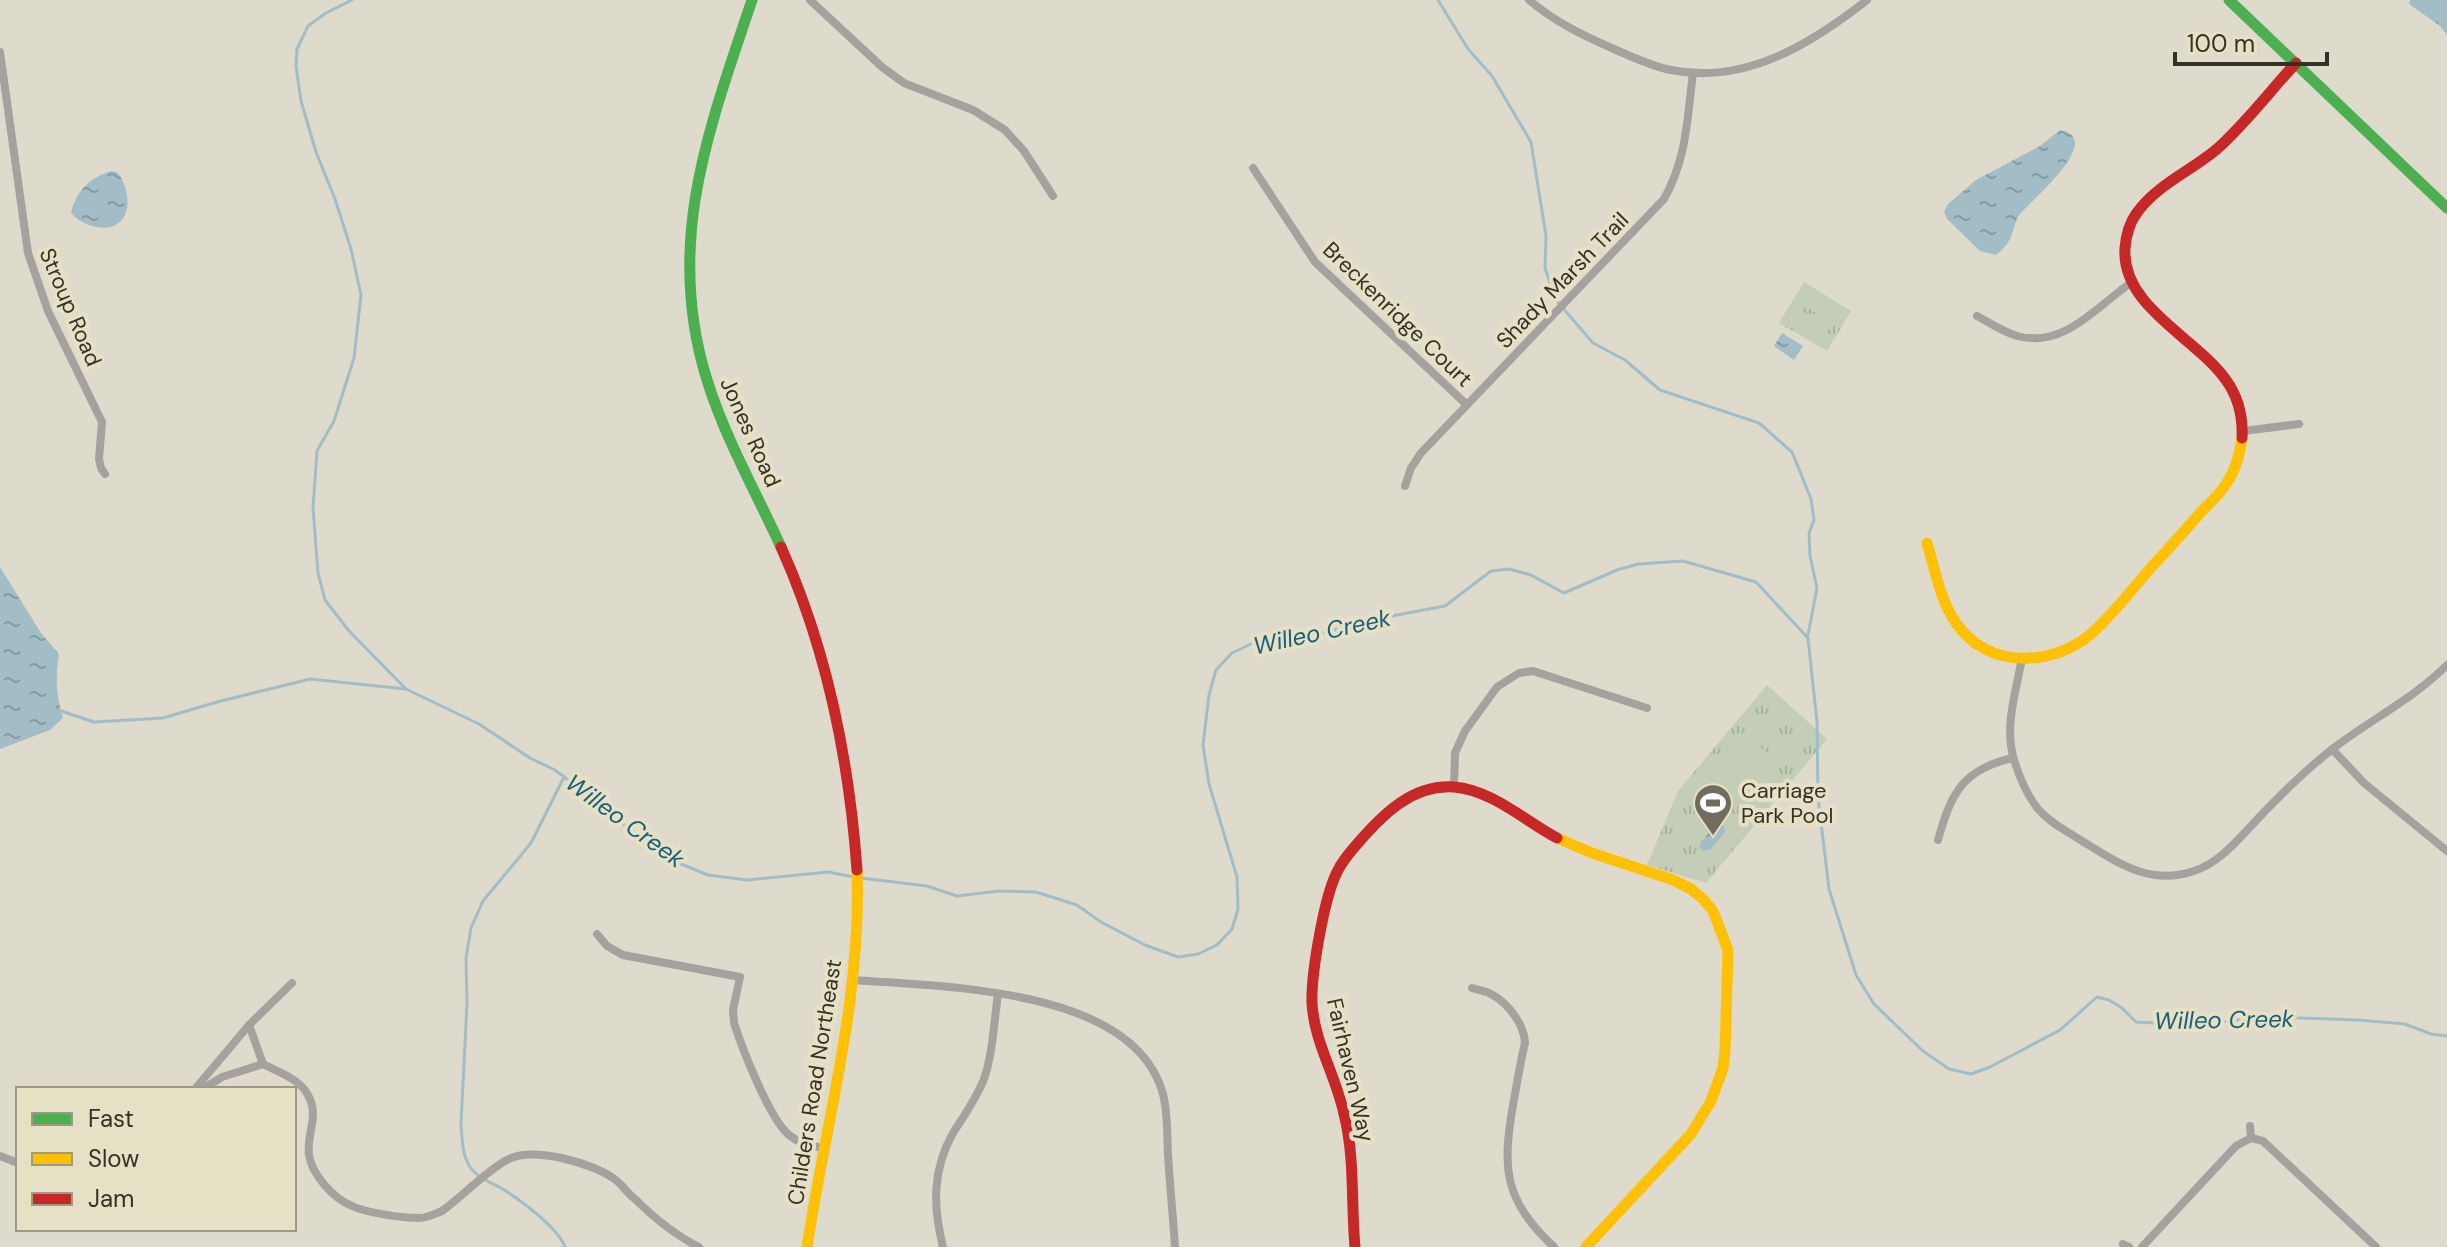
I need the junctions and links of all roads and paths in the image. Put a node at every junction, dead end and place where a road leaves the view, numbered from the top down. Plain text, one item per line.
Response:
1 (752, 0) edge
2 (810, 0) edge
3 (1529, 0) edge
4 (1867, 0) edge
5 (2229, 0) edge
6 (0, 52) edge
7 (2296, 63) junction
8 (1693, 73) junction
9 (1253, 168) dead end
10 (1053, 196) dead end
11 (2447, 208) edge
12 (2132, 282) junction
13 (1977, 316) dead end
14 (1467, 405) junction
15 (2299, 424) dead end
16 (2243, 431) junction
17 (105, 474) dead end
18 (1405, 486) dead end
19 (1927, 543) dead end
20 (2022, 658) junction
21 (2447, 665) edge
22 (1647, 708) dead end
23 (2332, 749) junction
24 (2013, 758) junction
25 (1454, 787) junction
26 (1938, 840) dead end
27 (2447, 851) edge
28 (856, 876) joint
29 (597, 934) dead end
30 (854, 980) junction
31 (292, 983) dead end
32 (1472, 988) dead end
33 (998, 994) junction
34 (249, 1025) junction
35 (263, 1064) junction
36 (197, 1087) edge
37 (206, 1087) edge
38 (2250, 1126) dead end
39 (2251, 1138) junction
40 (824, 1148) junction
41 (699, 1247) edge
42 (807, 1247) edge
43 (943, 1247) edge
44 (1175, 1247) edge
45 (1355, 1247) edge
46 (1554, 1247) edge
47 (1586, 1247) edge
48 (2142, 1247) edge
49 (2376, 1247) edge

1 - 28 street, Jones Road
2 - 10 street
3 - 8 street
4 - 8 street
5 - 7 street
6 - 17 street, Stroup Road
7 - 11 street
7 - 12 street
8 - 14 street, Shady Marsh Trail
9 - 14 street, Breckenridge Court
12 - 13 street
12 - 16 street
14 - 18 street, Shady Marsh Trail
15 - 16 street
16 - 20 street
19 - 20 street
20 - 24 street
21 - 23 street
22 - 25 street
23 - 24 street
23 - 27 street
24 - 26 street
25 - 45 street, Fairhaven Way
25 - 47 street
28 - 30 street, Childers Road Northeast
29 - 40 street
30 - 33 street
30 - 40 street, Childers Road Northeast
31 - 34 street
32 - 46 street
33 - 43 street
33 - 44 street
34 - 35 street
34 - 36 street
35 - 37 street
35 - 41 street
38 - 39 street
39 - 48 street
39 - 49 street
40 - 42 street, Childers Road Northeast

